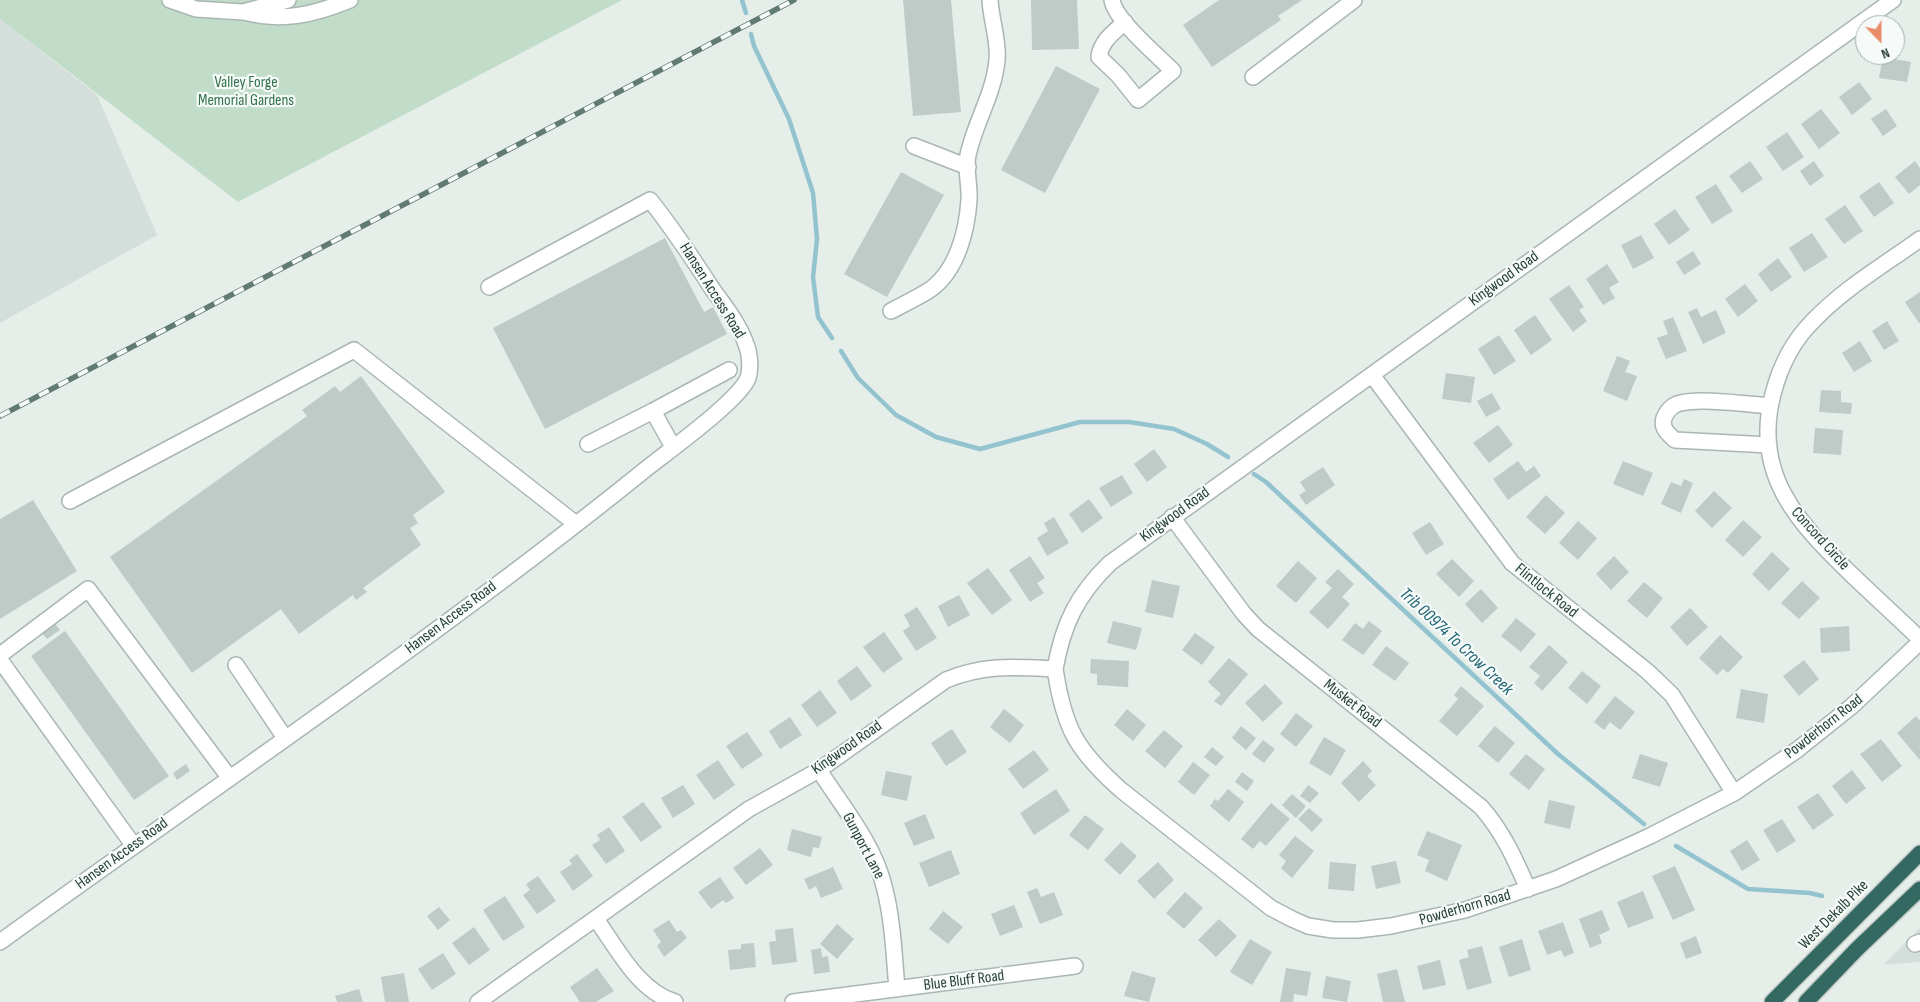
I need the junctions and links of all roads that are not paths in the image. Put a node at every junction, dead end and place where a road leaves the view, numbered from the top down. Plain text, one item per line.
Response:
1 (170, 0) edge
2 (288, 0) edge
3 (350, 0) edge
4 (990, 0) edge
5 (1112, 0) edge
6 (1354, 0) edge
7 (1892, 0) edge
8 (243, 12) junction
9 (1126, 22) junction
10 (1253, 77) dead end
11 (914, 146) dead end
12 (968, 167) junction
13 (1920, 239) edge
14 (489, 287) dead end
15 (891, 311) dead end
16 (729, 370) dead end
17 (1372, 375) junction
18 (1770, 406) junction
19 (653, 411) junction
20 (588, 444) dead end
21 (1769, 445) junction
22 (673, 447) junction
23 (70, 501) dead end
24 (1172, 517) junction
25 (576, 524) junction
26 (1920, 640) edge
27 (0, 655) edge
28 (0, 660) edge
29 (236, 665) dead end
30 (1055, 669) junction
31 (285, 738) junction
32 (819, 770) junction
33 (229, 778) junction
34 (1734, 793) junction
35 (134, 846) junction
36 (1920, 853) edge
37 (1528, 889) junction
38 (1920, 889) edge
39 (596, 919) junction
40 (0, 942) edge
41 (1076, 966) dead end
42 (897, 989) junction
43 (478, 1002) edge
44 (675, 1002) edge
45 (793, 1002) edge
46 (1772, 1002) edge
47 (1806, 1002) edge

1 - 8 street
2 - 8 street
3 - 8 street
4 - 12 street
5 - 9 street
6 - 10 street
7 - 17 street, Kingwood Road
9 - 9 street
11 - 12 street
12 - 15 street
13 - 18 street, Concord Circle
14 - 22 street, Hansen Access Road
16 - 19 street
17 - 24 street, Kingwood Road
17 - 34 street, Flintlock Road
18 - 21 street, Concord Circle
18 - 21 street
19 - 20 street
19 - 22 street
21 - 26 street, Concord Circle
22 - 25 street, Hansen Access Road
23 - 25 street
24 - 30 street, Kingwood Road
24 - 37 street, Musket Road
25 - 31 street, Hansen Access Road
26 - 34 street, Powderhorn Road
27 - 33 street
28 - 35 street
29 - 31 street
30 - 32 street, Kingwood Road
30 - 37 street, Powderhorn Road
31 - 33 street, Hansen Access Road
32 - 39 street, Kingwood Road
32 - 42 street, Gunport Lane
33 - 35 street, Hansen Access Road
34 - 37 street, Powderhorn Road
35 - 40 street, Hansen Access Road
36 - 46 highway, West Dekalb Pike
38 - 47 highway
39 - 43 street, Kingwood Road
39 - 44 street
41 - 42 street, Blue Bluff Road
42 - 45 street, Blue Bluff Road

